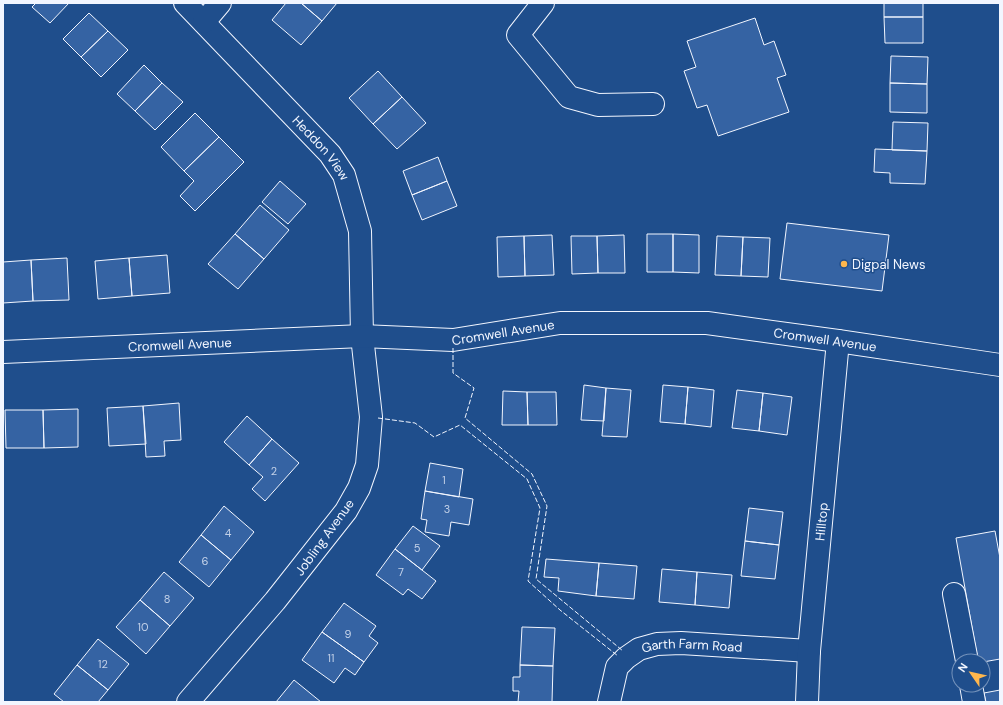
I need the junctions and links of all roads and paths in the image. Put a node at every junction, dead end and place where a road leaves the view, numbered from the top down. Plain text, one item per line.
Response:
1 (185, 3) edge
2 (220, 3) edge
3 (543, 3) edge
4 (204, 22) junction
5 (653, 104) dead end
6 (362, 336) junction
7 (838, 340) junction
8 (3, 352) edge
9 (1000, 365) edge
10 (954, 594) dead end
11 (809, 651) junction
12 (965, 653) edge
13 (188, 702) edge
14 (609, 702) edge
15 (807, 702) edge

1 - 4 street, Heddon View
2 - 4 street
3 - 5 street
4 - 6 street, Heddon View
6 - 7 street, Cromwell Avenue
6 - 8 street, Cromwell Avenue
6 - 13 street, Jobling Avenue
7 - 9 street, Cromwell Avenue
7 - 11 street, Hilltop
10 - 12 street
11 - 14 street, Garth Farm Road
11 - 15 street, Hilltop

